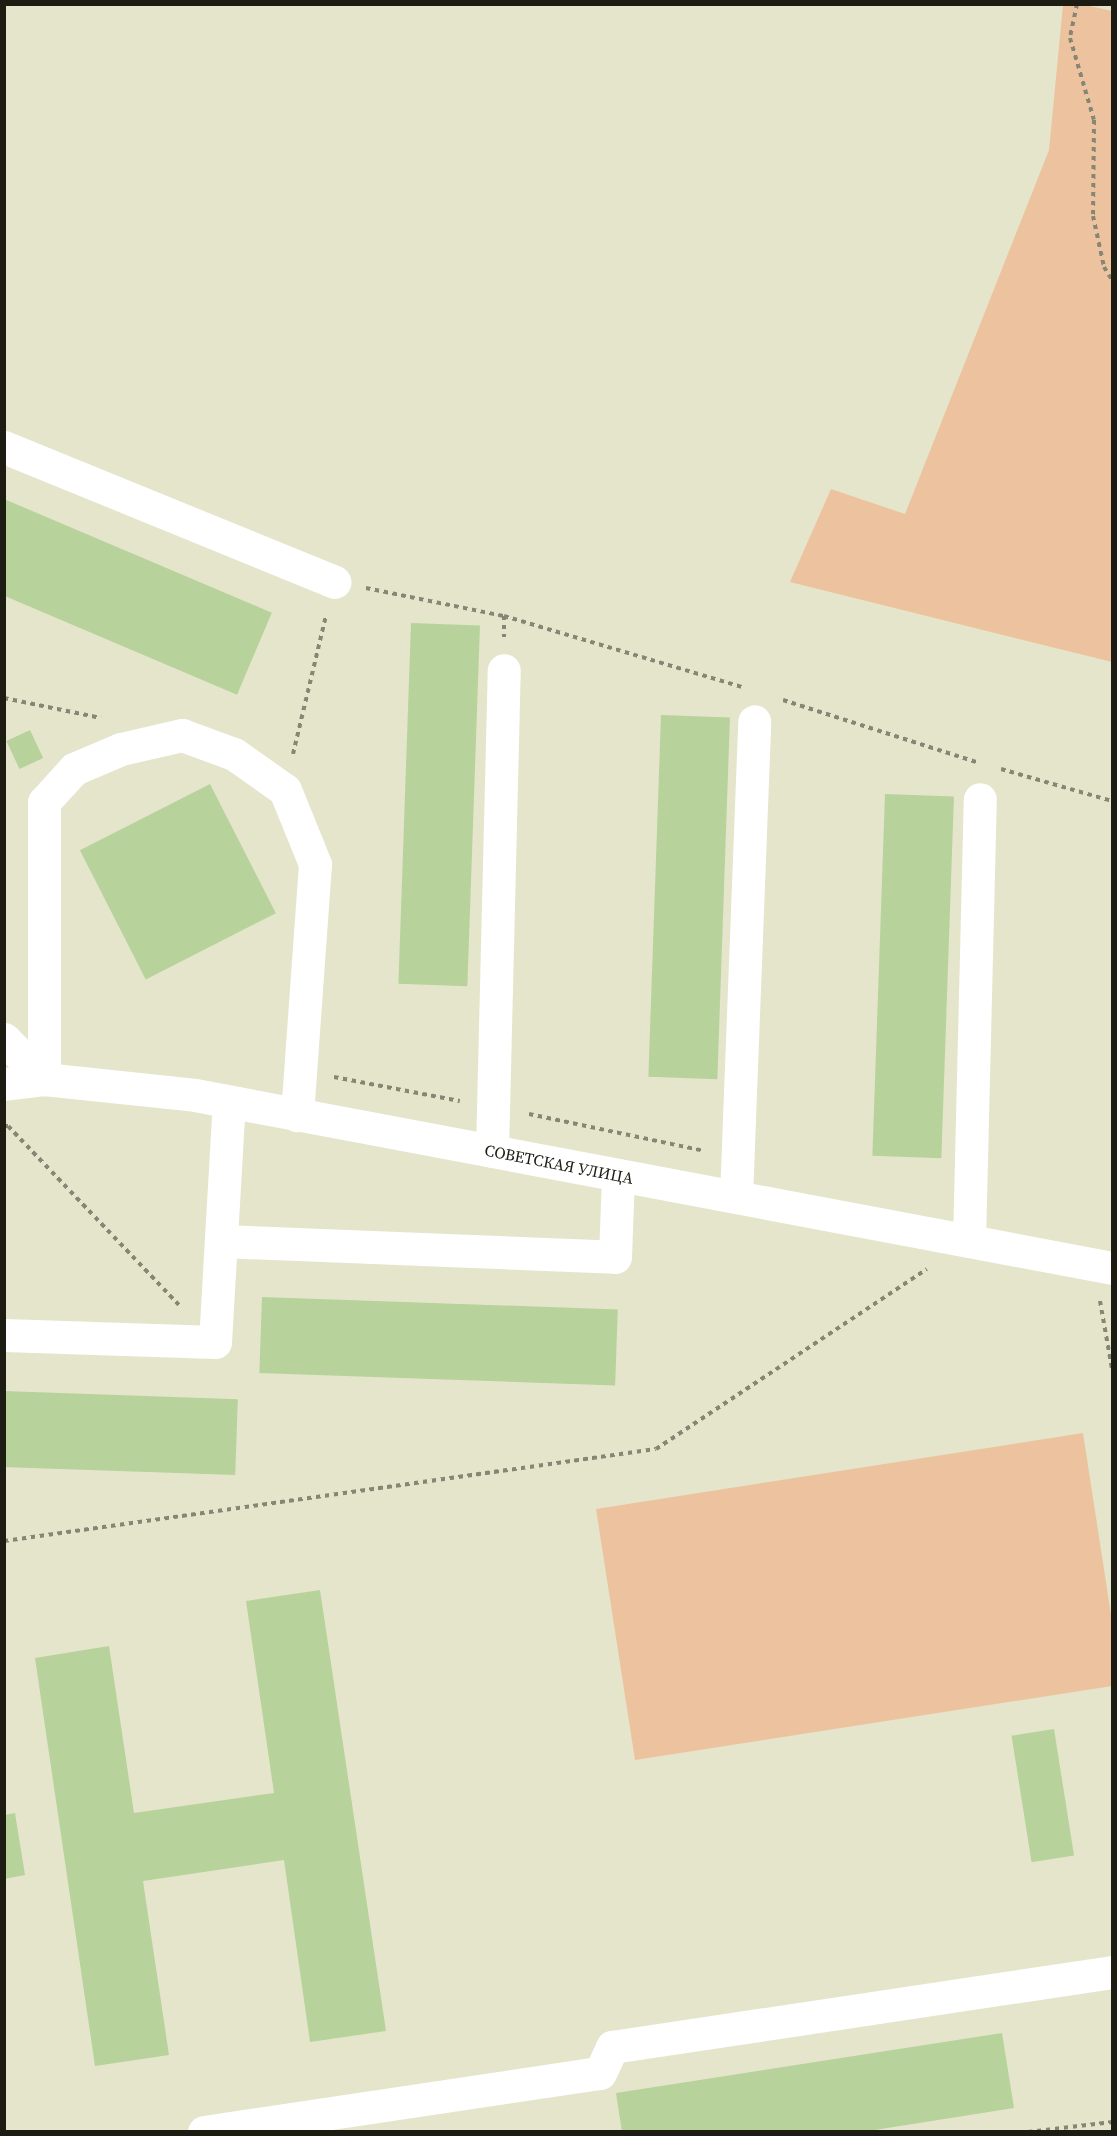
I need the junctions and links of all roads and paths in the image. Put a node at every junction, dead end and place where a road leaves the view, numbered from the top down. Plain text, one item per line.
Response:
1 (1077, 4) edge
2 (1113, 280) edge
3 (4, 447) edge
4 (334, 582) junction
5 (504, 670) dead end
6 (745, 688) dead end
7 (4, 698) edge
8 (779, 699) dead end
9 (105, 719) dead end
10 (754, 721) dead end
11 (981, 763) dead end
12 (992, 766) dead end
13 (285, 790) junction
14 (980, 799) dead end
15 (1113, 801) edge
16 (4, 1039) edge
17 (44, 1079) junction
18 (4, 1084) edge
19 (229, 1102) junction
20 (297, 1115) junction
21 (4, 1126) edge
22 (492, 1151) junction
23 (618, 1175) junction
24 (736, 1197) junction
25 (969, 1241) junction
26 (221, 1242) junction
27 (1103, 1266) edge
28 (4, 1335) edge
29 (215, 1342) junction
30 (1113, 1369) edge
31 (4, 1541) edge
32 (1113, 1972) edge
33 (1113, 2122) edge
34 (202, 2124) edge
35 (1028, 2132) edge

1 - 2 path
3 - 4 street
4 - 6 path
4 - 13 path
5 - 22 street
7 - 9 path
8 - 11 path
10 - 24 street
12 - 15 path
13 - 17 street
13 - 20 street
14 - 25 street
16 - 17 street
17 - 18 street, СОВЕТСКАЯ УЛИЦА
17 - 19 street, СОВЕТСКАЯ УЛИЦА
19 - 20 street, СОВЕТСКАЯ УЛИЦА
19 - 26 street
20 - 22 street, СОВЕТСКАЯ УЛИЦА
21 - 29 path
22 - 23 street, СОВЕТСКАЯ УЛИЦА
23 - 24 street, СОВЕТСКАЯ УЛИЦА
23 - 26 street
24 - 25 street, СОВЕТСКАЯ УЛИЦА
25 - 27 street, СОВЕТСКАЯ УЛИЦА
25 - 31 path
26 - 29 street
27 - 30 path
28 - 29 street
32 - 34 street
33 - 35 path

